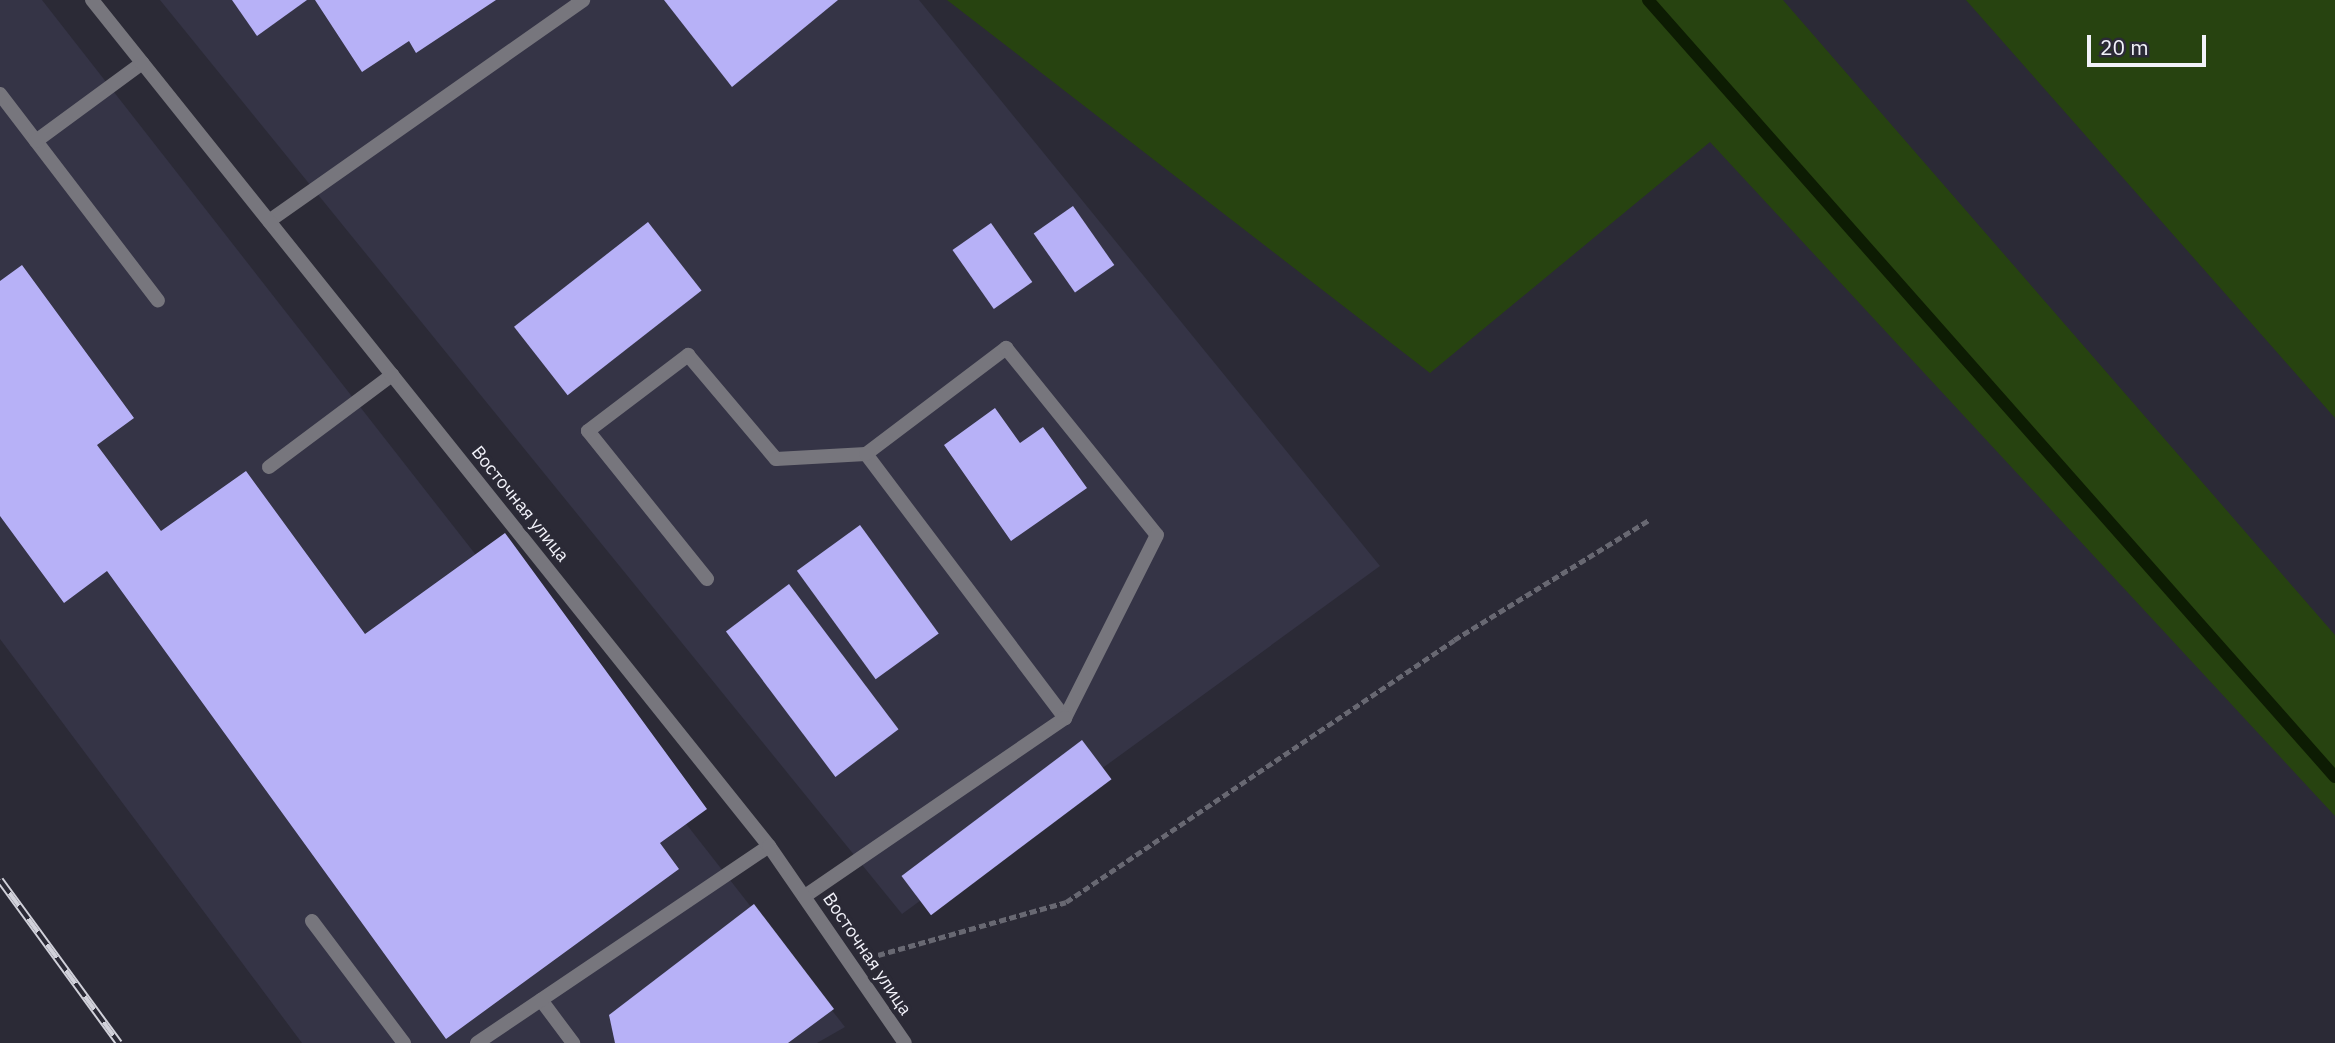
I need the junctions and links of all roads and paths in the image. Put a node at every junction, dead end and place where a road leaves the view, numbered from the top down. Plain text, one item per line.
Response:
1 (92, 0) edge
2 (583, 0) edge
3 (142, 63) junction
4 (0, 94) edge
5 (36, 141) junction
6 (269, 221) junction
7 (158, 301) dead end
8 (391, 374) junction
9 (866, 454) junction
10 (269, 467) dead end
11 (1649, 520) dead end
12 (707, 579) dead end
13 (1065, 718) junction
14 (769, 846) junction
15 (804, 897) junction
16 (312, 921) dead end
17 (850, 963) junction
18 (541, 1000) junction
19 (404, 1043) edge
20 (477, 1043) edge
21 (573, 1043) edge
22 (905, 1043) edge

1 - 3 street, Восточная улица
2 - 6 street
3 - 5 street
3 - 6 street, Восточная улица
4 - 5 street
5 - 7 street
6 - 8 street, Восточная улица
8 - 10 street
8 - 14 street, Восточная улица
9 - 12 street
9 - 13 street
9 - 13 street
11 - 17 path
13 - 15 street
14 - 15 street, Восточная улица
14 - 18 street
15 - 17 street, Восточная улица
16 - 19 street
17 - 22 street, Восточная улица
18 - 20 street
18 - 21 street

